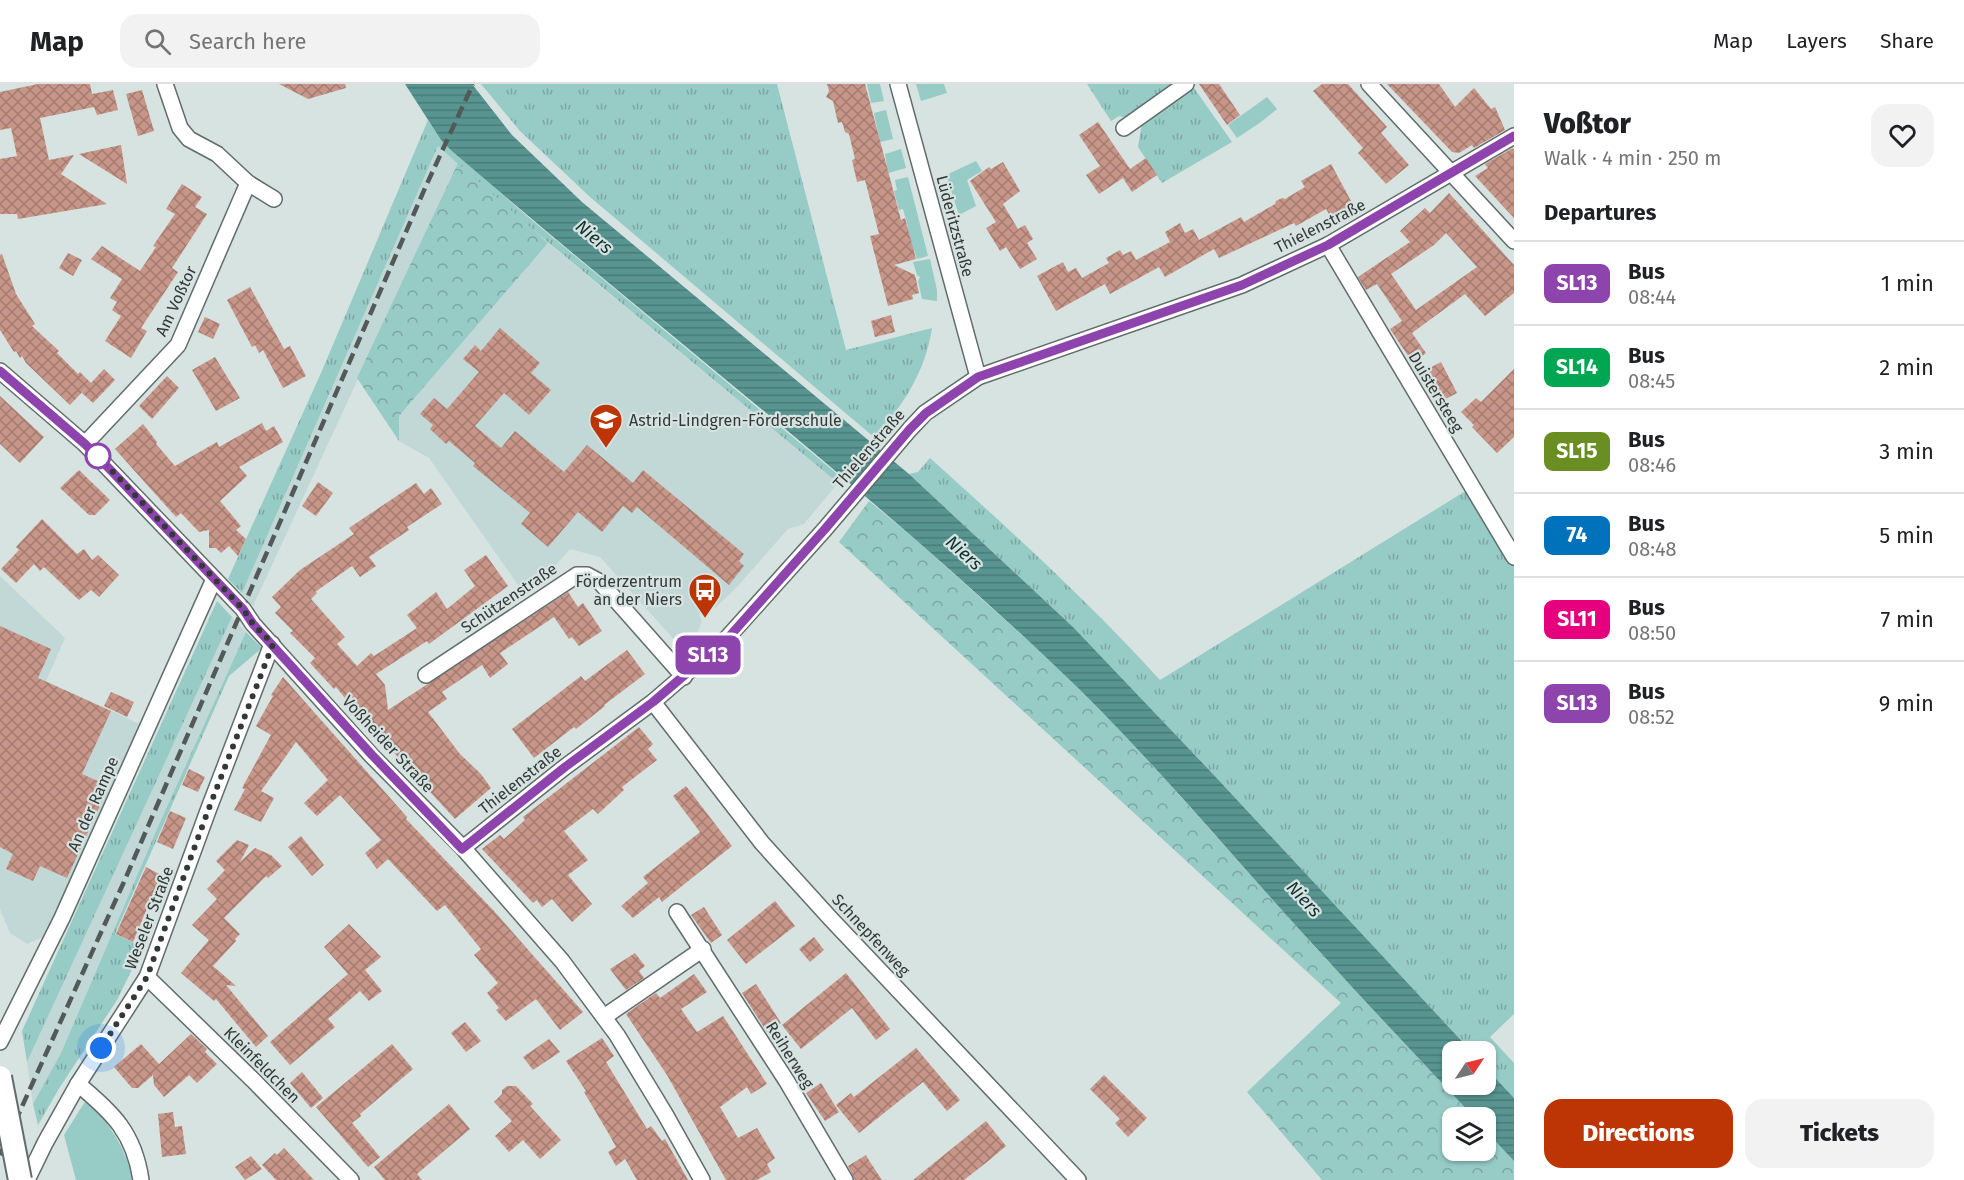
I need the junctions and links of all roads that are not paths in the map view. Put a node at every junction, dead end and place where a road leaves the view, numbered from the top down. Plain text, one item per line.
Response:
1 (165, 84) edge
2 (898, 84) edge
3 (1186, 84) edge
4 (1369, 84) edge
5 (1124, 128) dead end
6 (1514, 136) edge
7 (1452, 173) junction
8 (248, 183) junction
9 (274, 199) dead end
10 (1514, 241) edge
11 (1328, 245) junction
12 (0, 371) edge
13 (978, 377) junction
14 (85, 444) junction
15 (1514, 557) edge
16 (214, 579) junction
17 (273, 644) junction
18 (426, 675) dead end
19 (684, 677) junction
20 (653, 702) junction
21 (462, 849) junction
22 (677, 912) dead end
23 (703, 949) junction
24 (147, 977) junction
25 (604, 1017) junction
26 (0, 1042) edge
27 (0, 1077) edge
28 (78, 1084) junction
29 (20, 1180) edge
30 (27, 1180) edge
31 (141, 1180) edge
32 (351, 1180) edge
33 (702, 1180) edge
34 (845, 1180) edge
35 (1078, 1180) edge

1 - 8 street
2 - 13 street, Lüderitzstraße
3 - 5 street
4 - 7 street
6 - 7 street, Thielenstraße
7 - 10 street
7 - 11 street, Thielenstraße
8 - 9 street
8 - 14 street, Am Voßtor
11 - 13 street, Thielenstraße
11 - 15 street, Duistersteeg
12 - 14 street, Voßheider Straße
13 - 19 street, Thielenstraße
14 - 16 street, Voßheider Straße
16 - 17 street, Voßheider Straße
16 - 26 street, An der Rampe
17 - 21 street, Voßheider Straße
17 - 24 street, Weseler Straße
18 - 19 street, Schützenstraße
19 - 20 street, Thielenstraße
20 - 21 street, Thielenstraße
20 - 35 street, Schnepfenweg
21 - 25 street, Voßheider Straße
22 - 23 street, Reiherweg
23 - 25 street
23 - 34 street, Reiherweg
24 - 28 street, Weseler Straße
24 - 32 street, Kleinfeldchen
25 - 33 street, Voßheider Straße
27 - 29 main road, bridge
28 - 30 street, Weseler Straße
28 - 31 street

